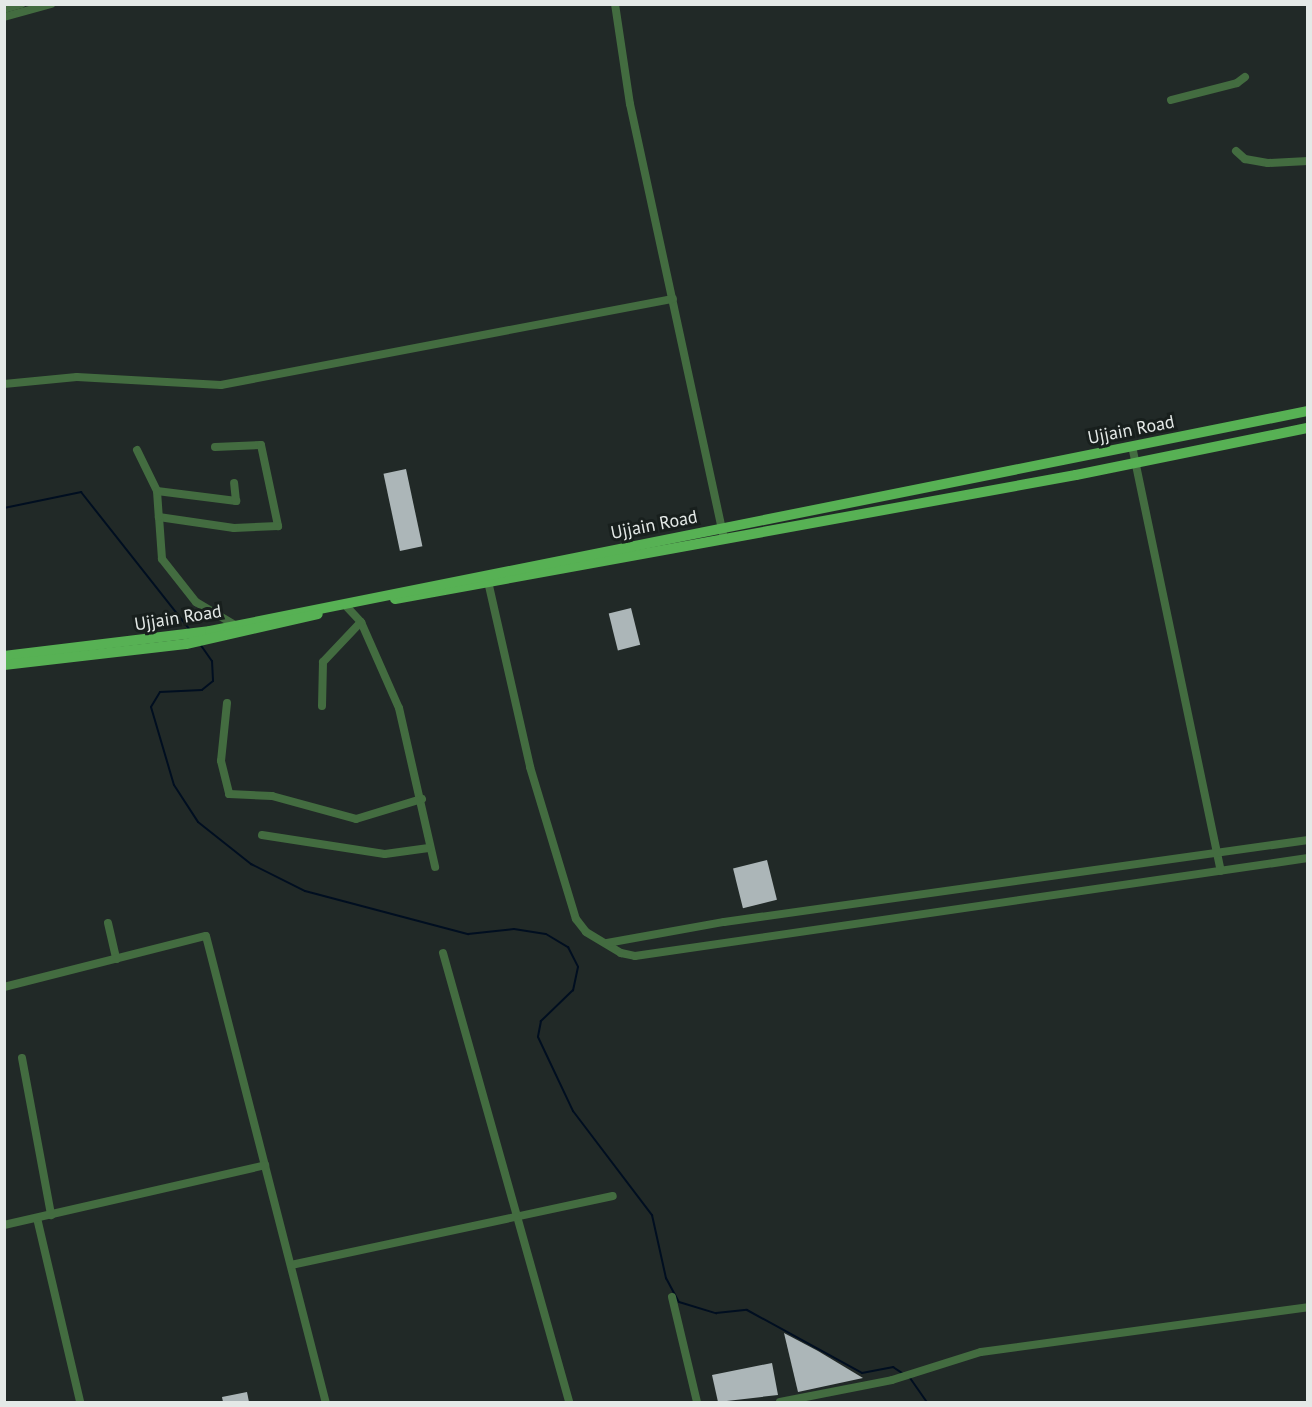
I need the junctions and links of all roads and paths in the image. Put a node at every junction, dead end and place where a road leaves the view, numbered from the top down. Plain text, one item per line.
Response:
1 (21, 4) edge
2 (51, 4) edge
3 (615, 4) edge
4 (4, 9) edge
5 (4, 17) edge
6 (1245, 77) dead end
7 (1171, 100) dead end
8 (1236, 152) dead end
9 (1308, 161) edge
10 (673, 299) junction
11 (6, 384) edge
12 (1308, 411) edge
13 (1308, 428) edge
14 (1132, 446) junction
15 (215, 447) dead end
16 (138, 450) dead end
17 (1135, 462) junction
18 (234, 483) dead end
19 (157, 491) junction
20 (159, 517) junction
21 (723, 533) junction
22 (487, 577) junction
23 (347, 607) junction
24 (362, 622) junction
25 (235, 625) junction
26 (212, 635) junction
27 (186, 639) junction
28 (4, 656) edge
29 (4, 665) edge
30 (226, 703) dead end
31 (322, 706) dead end
32 (422, 800) junction
33 (262, 835) dead end
34 (1308, 840) edge
35 (429, 848) junction
36 (1219, 853) junction
37 (1308, 858) edge
38 (435, 867) dead end
39 (1221, 871) junction
40 (108, 923) dead end
41 (607, 943) junction
42 (443, 953) dead end
43 (116, 959) junction
44 (4, 987) edge
45 (22, 1058) dead end
46 (265, 1166) junction
47 (613, 1196) dead end
48 (51, 1215) junction
49 (516, 1217) junction
50 (37, 1218) junction
51 (4, 1225) edge
52 (291, 1265) junction
53 (672, 1297) dead end
54 (1308, 1307) edge
55 (80, 1402) edge
56 (326, 1402) edge
57 (569, 1402) edge
58 (697, 1402) edge
59 (780, 1402) edge

1 - 4 street
2 - 5 street
3 - 10 street
6 - 7 street
8 - 9 street
10 - 11 street
10 - 21 street
12 - 14 main road, Ujjain Road
13 - 17 main road, Ujjain Road
14 - 17 street
14 - 21 main road, Ujjain Road
15 - 20 street
16 - 19 street
17 - 21 main road, Ujjain Road
17 - 36 street
18 - 19 street
19 - 20 street
20 - 25 street
21 - 22 main road, Ujjain Road
22 - 23 main road, Ujjain Road
22 - 25 main road, Ujjain Road
22 - 41 street
23 - 24 street
23 - 26 main road, Ujjain Road
24 - 31 street
24 - 32 street
25 - 26 main road, Ujjain Road
26 - 27 main road, Ujjain Road
27 - 28 main road, Ujjain Road
27 - 29 main road, Ujjain Road
30 - 32 street
32 - 35 street
33 - 35 street
34 - 36 street
35 - 38 street
36 - 39 street
36 - 41 street
37 - 39 street
39 - 41 street
40 - 43 street
42 - 49 street
43 - 44 street
43 - 46 street
45 - 48 street
46 - 48 street
46 - 52 street
47 - 49 street
48 - 50 street
49 - 52 street
49 - 57 street
50 - 51 street
50 - 55 street
52 - 56 street
53 - 58 street
54 - 59 street

